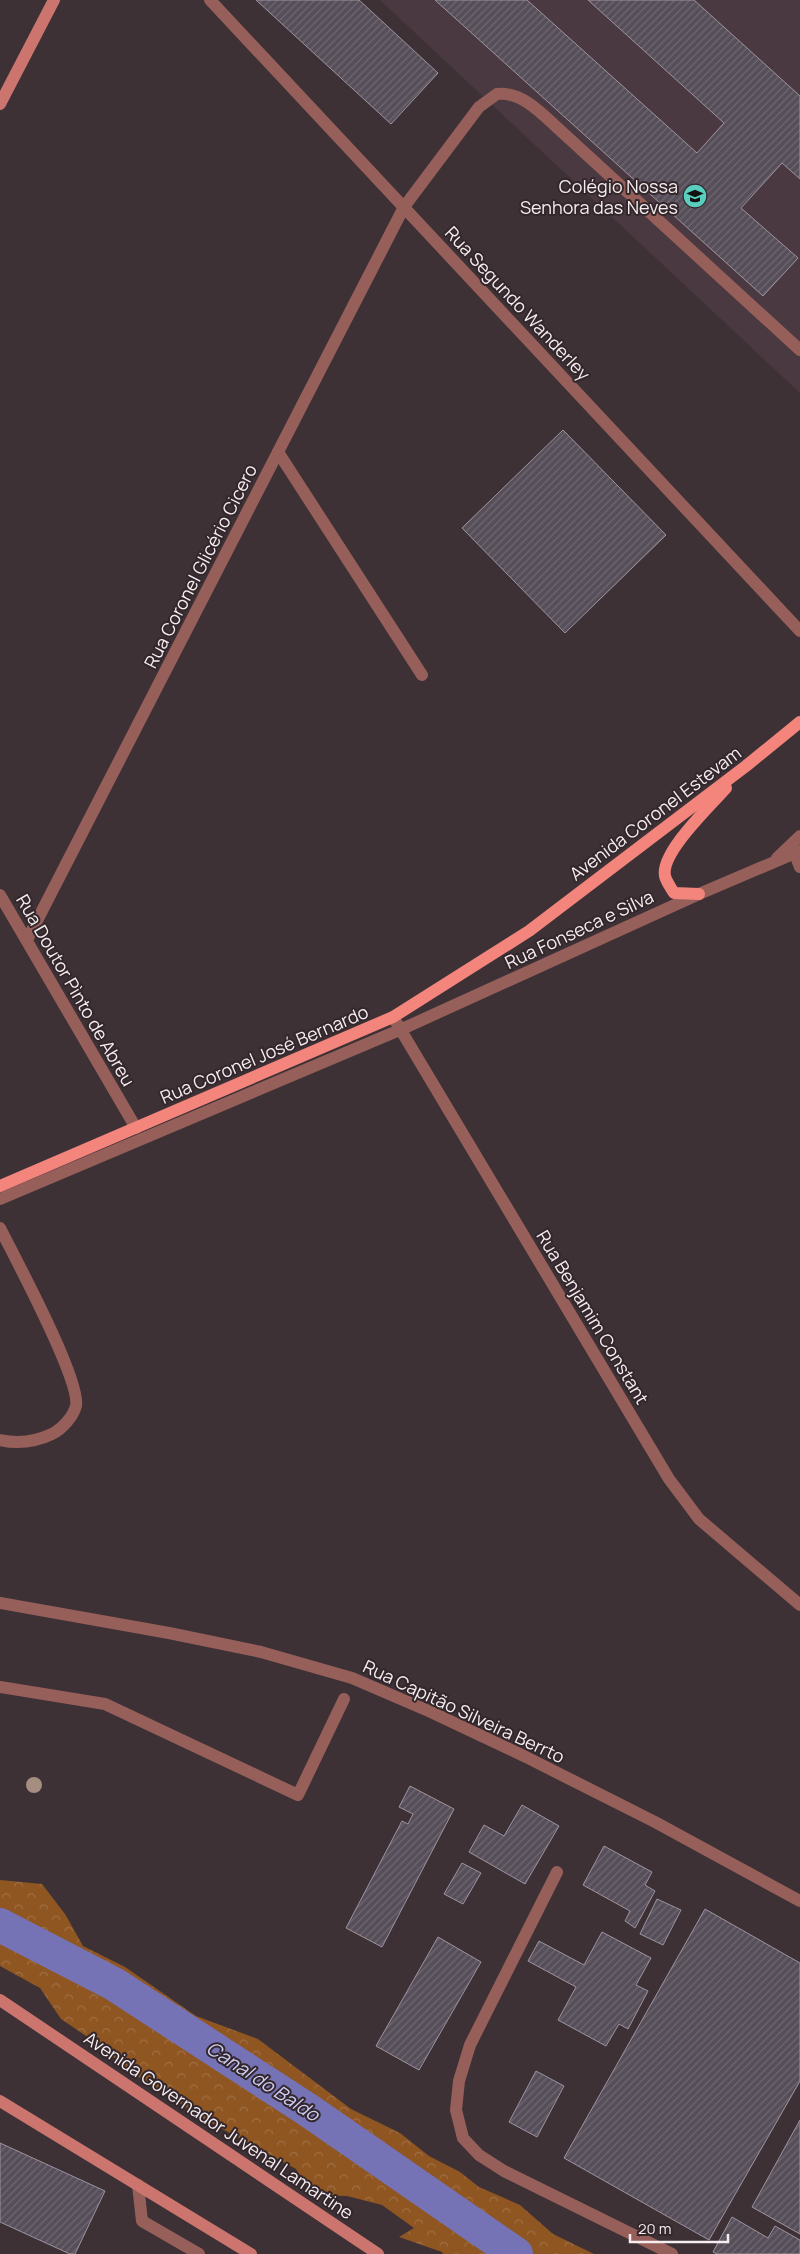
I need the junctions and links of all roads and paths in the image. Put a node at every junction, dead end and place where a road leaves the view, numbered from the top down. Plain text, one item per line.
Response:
1 (54, 0) edge
2 (210, 0) edge
3 (0, 104) edge
4 (404, 207) junction
5 (799, 347) edge
6 (278, 452) junction
7 (800, 631) edge
8 (422, 675) dead end
9 (800, 722) edge
10 (746, 766) junction
11 (800, 836) edge
12 (797, 852) edge
13 (772, 864) junction
14 (800, 867) edge
15 (699, 894) junction
16 (0, 895) edge
17 (529, 931) joint
18 (27, 940) junction
19 (393, 1017) junction
20 (402, 1029) junction
21 (136, 1128) junction
22 (0, 1186) edge
23 (0, 1199) edge
24 (0, 1228) edge
25 (0, 1440) edge
26 (0, 1603) edge
27 (800, 1605) edge
28 (0, 1687) edge
29 (344, 1699) dead end
30 (557, 1872) dead end
31 (800, 1901) edge
32 (0, 2000) edge
33 (0, 2101) edge
34 (138, 2185) junction
35 (199, 2254) edge
36 (251, 2254) edge
37 (378, 2254) edge
38 (672, 2254) edge

1 - 3 main road
2 - 4 street, Rua Segundo Wanderley
4 - 5 street, Rua Coronel Glicério Cicero
4 - 6 street, Rua Coronel Glicério Cicero
4 - 7 street, Rua Segundo Wanderley
6 - 8 street
6 - 18 street, Rua Coronel Glicério Cicero
9 - 10 main road, Avenida Coronel Estevam
10 - 15 main road
10 - 17 main road, Avenida Coronel Estevam
11 - 13 street, Rua Fonseca e Silva
12 - 13 street, Rua Fonseca e Silva
12 - 14 street
13 - 15 street, Rua Fonseca e Silva
15 - 20 street, Rua Fonseca e Silva
16 - 18 street, Rua Doutor Pìnto de Abreu
17 - 19 main road, Rua Coronel José Bernardo
18 - 21 street, Rua Doutor Pìnto de Abreu
19 - 20 street, Rua Benjamim Constant
19 - 21 main road, Rua Coronel José Bernardo
20 - 23 street, Rua Coronel José Bernardo
20 - 27 street, Rua Benjamim Constant
21 - 22 main road, Rua Coronel José Bernardo
24 - 25 street
26 - 31 street, Rua Capitão Silveira Berrto
28 - 29 street
30 - 38 street
32 - 37 main road, Avenida Governador Juvenal Lamartine
33 - 34 main road
34 - 35 street
34 - 36 main road

